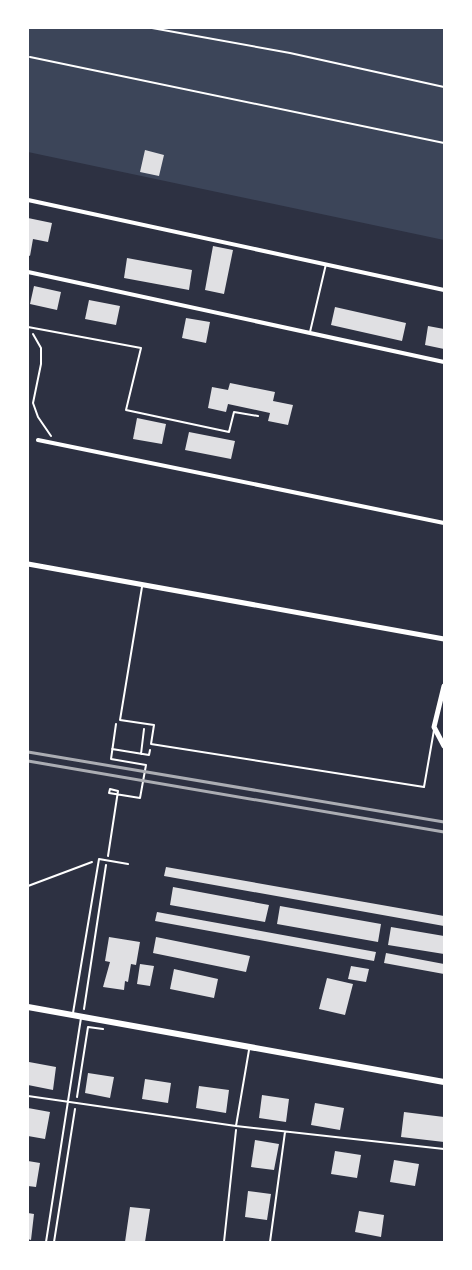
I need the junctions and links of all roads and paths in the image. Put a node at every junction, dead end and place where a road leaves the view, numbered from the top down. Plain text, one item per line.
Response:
1 (152, 28) edge
2 (30, 57) dead end
3 (444, 87) edge
4 (444, 143) edge
5 (28, 200) edge
6 (326, 264) junction
7 (28, 272) edge
8 (444, 290) edge
9 (29, 328) edge
10 (310, 334) junction
11 (444, 362) edge
12 (258, 416) dead end
13 (38, 440) dead end
14 (57, 444) junction
15 (444, 522) edge
16 (28, 564) edge
17 (142, 585) junction
18 (444, 639) edge
19 (444, 686) edge
20 (144, 724) junction
21 (116, 725) dead end
22 (434, 727) junction
23 (151, 744) junction
24 (444, 746) edge
25 (112, 749) junction
26 (141, 754) junction
27 (99, 859) junction
28 (107, 861) junction
29 (128, 864) dead end
30 (28, 886) edge
31 (28, 1007) edge
32 (82, 1014) junction
33 (72, 1015) junction
34 (110, 1030) dead end
35 (249, 1047) junction
36 (444, 1082) edge
37 (28, 1096) edge
38 (68, 1102) junction
39 (76, 1103) junction
40 (236, 1126) junction
41 (286, 1132) junction
42 (444, 1149) edge
43 (46, 1242) edge
44 (54, 1242) edge
45 (224, 1242) edge
46 (270, 1242) edge

1 - 3 path
2 - 4 path
5 - 6 street
6 - 8 street
6 - 10 lane
7 - 10 street
9 - 12 lane
9 - 14 path
10 - 11 street
13 - 14 street
14 - 15 street
16 - 17 street
17 - 18 street
17 - 20 lane
19 - 22 street
20 - 23 lane
20 - 26 path
21 - 25 path
22 - 23 lane
22 - 24 street
23 - 26 path
25 - 26 path
25 - 28 path
27 - 28 lane
27 - 30 path
27 - 33 lane
28 - 29 lane
28 - 32 path
31 - 33 main road
32 - 33 main road
32 - 35 main road
32 - 38 lane
34 - 39 path
35 - 36 main road
35 - 40 lane
37 - 38 lane
38 - 39 lane
38 - 43 lane
39 - 40 lane
39 - 44 path
40 - 41 lane
40 - 45 path
41 - 42 lane
41 - 46 lane

